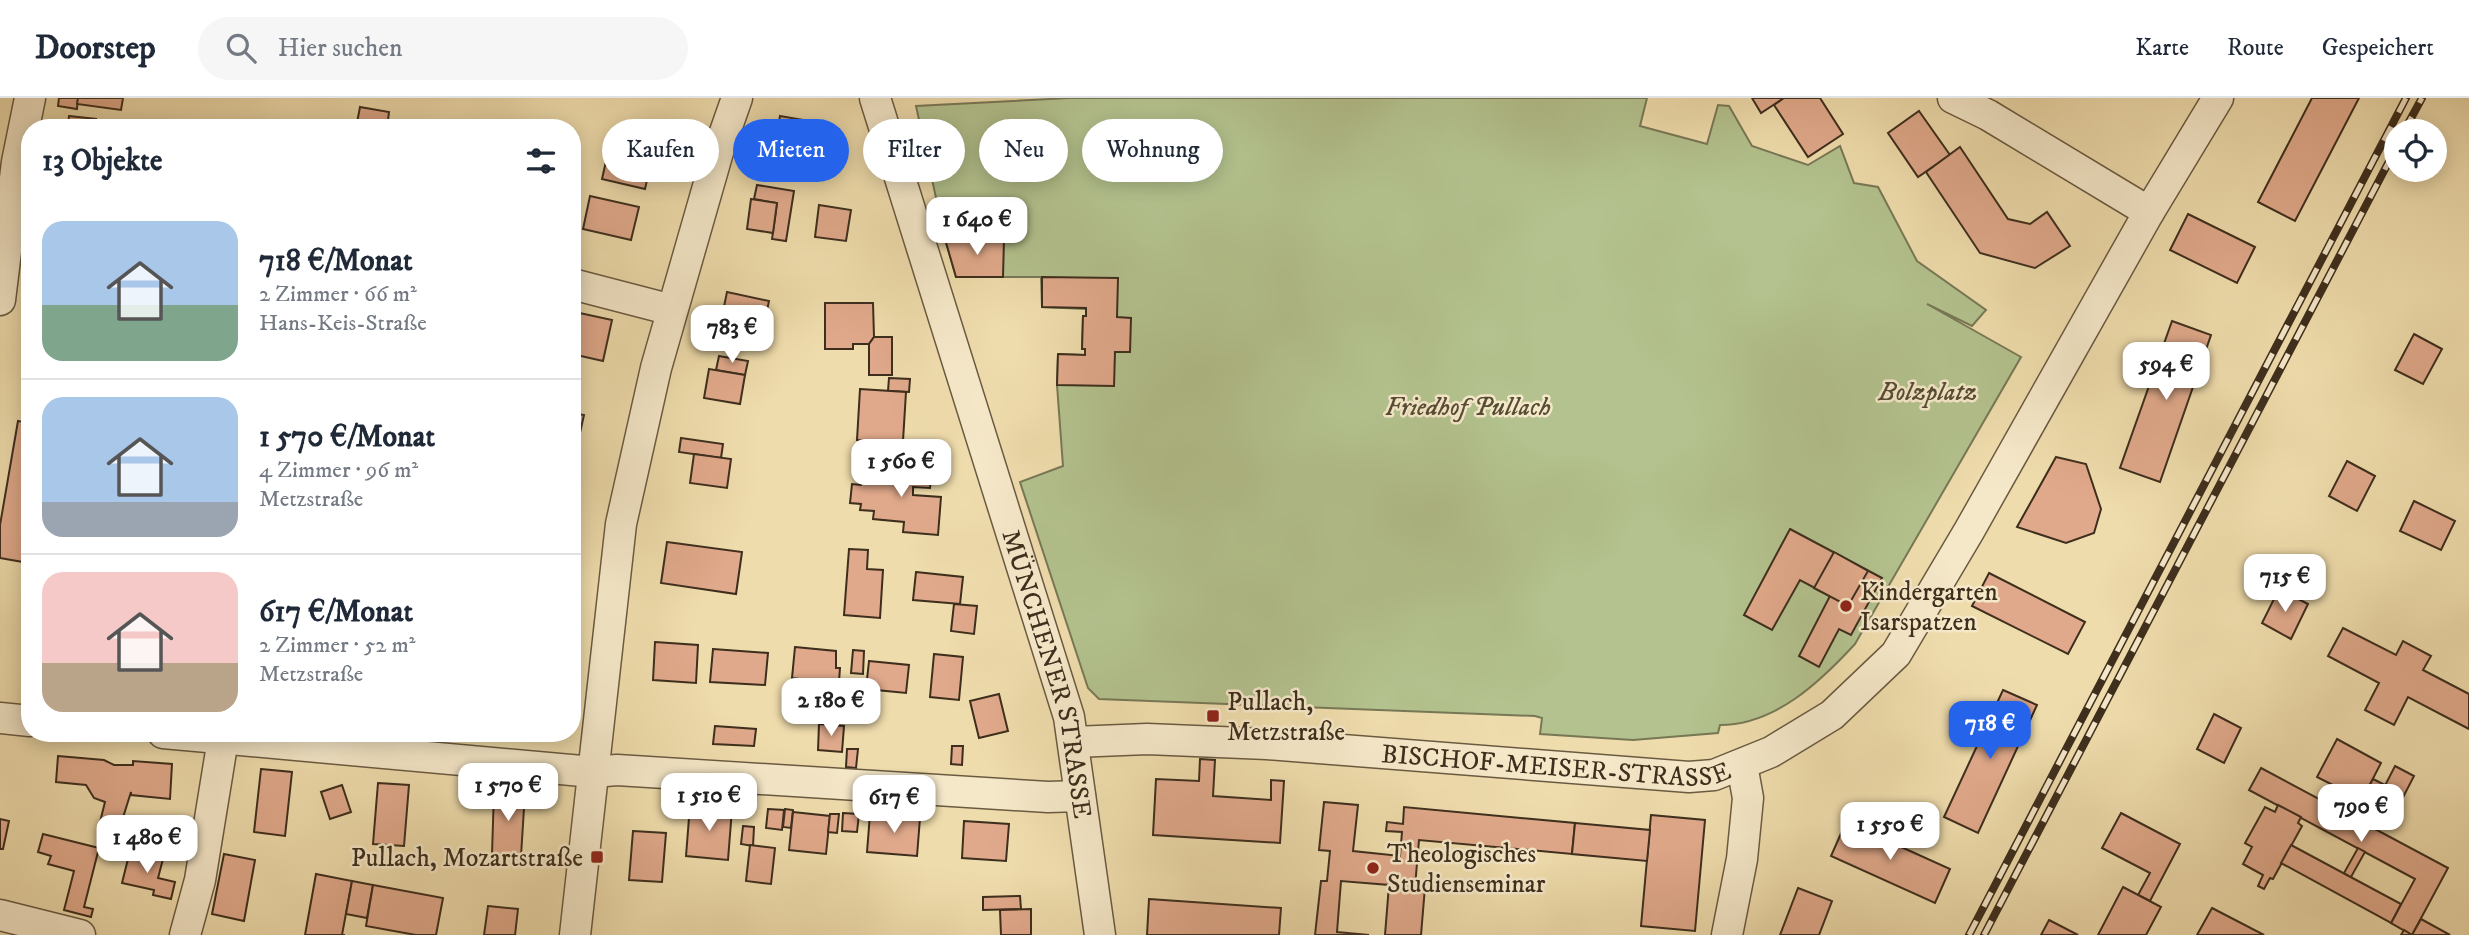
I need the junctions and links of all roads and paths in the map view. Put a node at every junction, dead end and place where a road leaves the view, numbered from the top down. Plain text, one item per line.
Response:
1 (30, 98) edge
2 (737, 98) edge
3 (875, 98) edge
4 (1953, 98) edge
5 (2218, 98) edge
6 (26, 119) edge
7 (21, 142) edge
8 (2149, 212) junction
9 (581, 286) edge
10 (0, 300) edge
11 (672, 310) junction
12 (0, 718) edge
13 (21, 720) edge
14 (223, 742) edge
15 (286, 742) edge
16 (1074, 742) junction
17 (1742, 765) junction
18 (593, 772) junction
19 (1080, 796) junction
20 (0, 915) edge
21 (80, 935) edge
22 (185, 935) edge
23 (575, 935) edge
24 (1100, 935) edge
25 (1727, 935) edge

1 - 6 street
2 - 11 street
3 - 16 street, MÜNCHENER STRASSE
4 - 8 street
5 - 8 street, BISCHOF-MEISER-STRASSE
7 - 10 street
8 - 17 street, BISCHOF-MEISER-STRASSE
9 - 11 street
11 - 18 street
12 - 13 street
14 - 22 street
15 - 18 street
16 - 17 street, BISCHOF-MEISER-STRASSE
16 - 19 street, MÜNCHENER STRASSE
17 - 25 street
18 - 19 street
18 - 23 street
19 - 24 street, MÜNCHENER STRASSE
20 - 21 street

